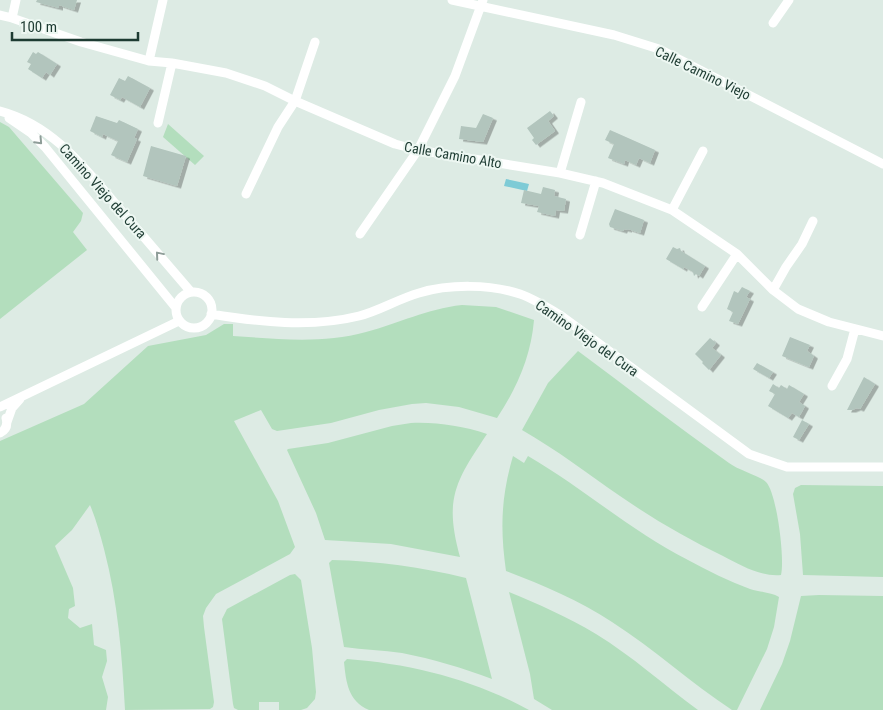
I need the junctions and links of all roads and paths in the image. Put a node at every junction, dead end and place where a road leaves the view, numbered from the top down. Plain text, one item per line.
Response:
1 (16, 0) edge
2 (163, 0) edge
3 (452, 0) edge
4 (789, 0) edge
5 (481, 3) edge
6 (0, 15) edge
7 (12, 18) junction
8 (773, 23) dead end
9 (315, 42) dead end
10 (149, 61) junction
11 (172, 63) junction
12 (295, 101) junction
13 (581, 102) dead end
14 (0, 112) edge
15 (158, 123) dead end
16 (418, 150) junction
17 (703, 151) dead end
18 (883, 164) edge
19 (560, 173) junction
20 (596, 181) junction
21 (246, 194) dead end
22 (672, 210) junction
23 (813, 221) dead end
24 (360, 234) dead end
25 (580, 235) dead end
26 (737, 254) junction
27 (773, 290) junction
28 (191, 292) junction
29 (176, 308) junction
30 (702, 308) dead end
31 (212, 314) junction
32 (178, 321) junction
33 (855, 328) junction
34 (883, 336) edge
35 (832, 386) dead end
36 (21, 397) junction
37 (0, 409) edge
38 (7, 422) junction
39 (0, 433) edge
40 (883, 467) edge

1 - 7 street
2 - 10 street
3 - 5 street, Calle Camino Viejo
4 - 8 street
5 - 16 street
5 - 18 street, Calle Camino Viejo
6 - 7 street, Calle Camino Alto
7 - 10 street, Calle Camino Alto
9 - 12 street
10 - 11 street, Calle Camino Alto
11 - 12 street, Calle Camino Alto
11 - 15 street
12 - 16 street, Calle Camino Alto
12 - 21 street
13 - 19 street
28 -> 14 street, Camino Viejo del Cura
14 -> 29 street, Camino Viejo del Cura
16 - 19 street, Calle Camino Alto
16 - 24 street
17 - 22 street
19 - 20 street, Calle Camino Alto
20 - 22 street, Calle Camino Alto
20 - 25 street
22 - 26 street, Calle Camino Alto
23 - 27 street
26 - 27 street, Calle Camino Alto
26 - 30 street
27 - 33 street, Calle Camino Alto
28 - 29 street
28 - 31 street
29 - 32 street
31 - 32 street
31 - 40 street, Camino Viejo del Cura
32 - 36 street
33 - 34 street, Calle Camino Alto
33 - 35 street
36 - 37 street
36 - 38 street
37 - 38 street
38 - 39 street

